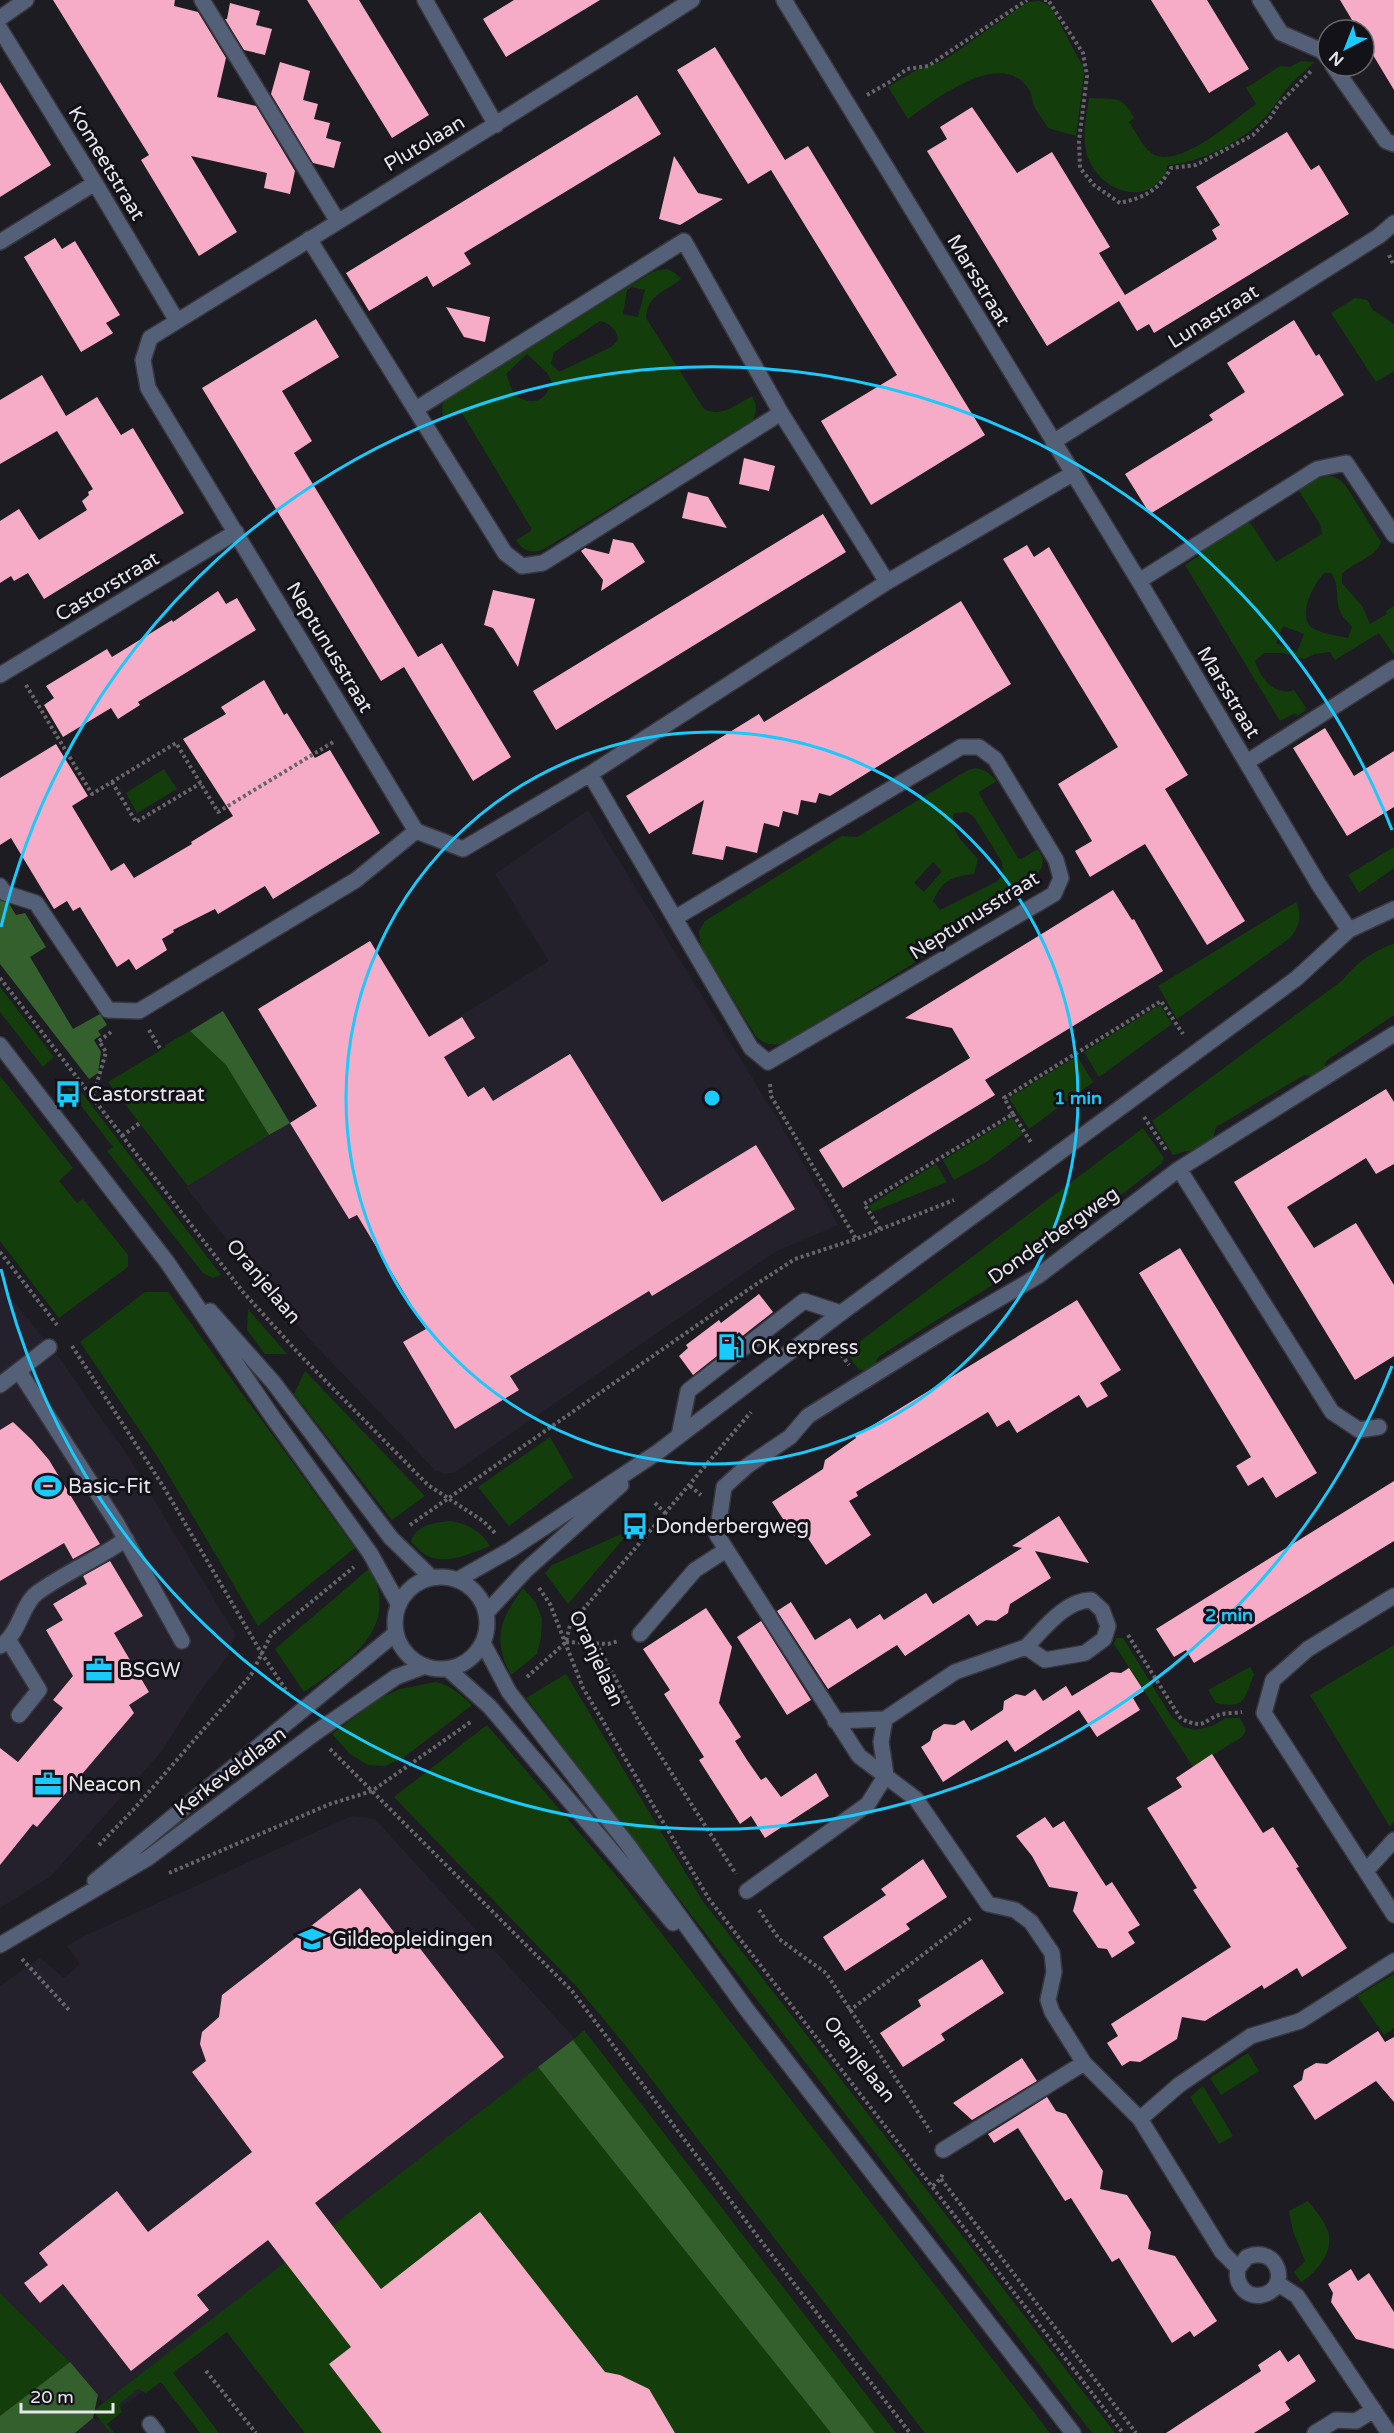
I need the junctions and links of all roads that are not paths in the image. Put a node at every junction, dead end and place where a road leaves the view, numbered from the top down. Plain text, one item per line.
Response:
1 (26, 0) edge
2 (202, 0) edge
3 (425, 0) edge
4 (692, 0) edge
5 (784, 0) edge
6 (1260, 0) edge
7 (0, 18) edge
8 (0, 29) edge
9 (1316, 48) edge
10 (1342, 78) edge
11 (495, 125) junction
12 (1394, 144) edge
13 (95, 183) junction
14 (337, 220) junction
15 (1394, 223) edge
16 (309, 239) junction
17 (0, 242) edge
18 (177, 321) junction
19 (416, 409) junction
20 (781, 413) junction
21 (1053, 442) junction
22 (1072, 474) junction
23 (236, 532) junction
24 (1394, 536) edge
25 (1138, 581) junction
26 (887, 582) junction
27 (1394, 668) edge
28 (0, 675) edge
29 (1247, 762) junction
30 (590, 774) junction
31 (416, 831) junction
32 (0, 886) edge
33 (1394, 909) edge
34 (675, 918) junction
35 (1349, 930) junction
36 (1394, 1034) edge
37 (0, 1045) edge
38 (1179, 1169) junction
39 (166, 1262) junction
40 (841, 1313) junction
41 (49, 1347) dead end
42 (19, 1371) junction
43 (0, 1385) edge
44 (1379, 1427) dead end
45 (679, 1436) junction
46 (658, 1452) junction
47 (126, 1539) junction
48 (726, 1550) junction
49 (432, 1578) junction
50 (457, 1580) junction
51 (1394, 1596) edge
52 (399, 1605) junction
53 (486, 1613) junction
54 (396, 1633) junction
55 (640, 1634) road end
56 (183, 1641) dead end
57 (483, 1643) junction
58 (4, 1644) edge
59 (1026, 1647) junction
60 (425, 1666) junction
61 (448, 1669) junction
62 (19, 1715) dead end
63 (885, 1719) junction
64 (835, 1720) junction
65 (885, 1775) junction
66 (1394, 1840) edge
67 (1366, 1871) junction
68 (747, 1891) road end
69 (60, 1910) junction
70 (1394, 1915) edge
71 (0, 1945) edge
72 (1394, 1961) edge
73 (747, 2010) junction
74 (1084, 2063) junction
75 (1140, 2119) junction
76 (943, 2150) road end
77 (1238, 2268) junction
78 (1277, 2283) junction
79 (1374, 2410) junction
80 (1073, 2433) edge
81 (1315, 2433) edge
82 (1389, 2433) edge

1 - 7 street
2 - 14 street
3 - 11 street
4 - 11 street, Plutolaan
5 - 21 street, Marsstraat
6 - 9 street
8 - 13 street, Komeetstraat
10 - 12 street
11 - 14 street, Plutolaan
13 - 17 street
13 - 18 street, Komeetstraat
14 - 16 street, Plutolaan
15 - 21 street, Lunastraat
16 - 18 street, Plutolaan
16 - 19 street
18 - 23 street, Neptunusstraat
19 - 20 street
19 - 20 street
20 - 26 street
21 - 22 street, Marsstraat
22 - 25 street, Marsstraat
22 - 26 street
23 - 28 street, Castorstraat
23 - 31 street, Neptunusstraat
24 - 25 street
25 - 29 street, Marsstraat
26 - 30 street
27 - 29 street, Marsstraat
29 - 35 street, Marsstraat
30 - 31 street
30 - 34 street
31 - 32 street
33 - 35 street
34 - 34 street, Neptunusstraat
35 - 40 street
36 - 38 street, Donderbergweg
37 - 39 street
38 - 44 street
38 - 48 street, Donderbergweg
39 - 49 street
39 - 52 street
40 - 45 street
40 - 45 street
41 - 42 street
42 - 43 street
42 - 47 street
45 - 46 street
46 - 50 street
46 - 53 street
47 - 56 street
47 - 58 street
48 - 55 street
48 - 64 street
49 - 50 street
49 - 52 street
50 - 53 street
51 - 67 street
52 - 54 street
53 - 57 street
54 - 60 street
54 - 69 street, Kerkeveldlaan
57 - 61 street
57 - 73 street
58 - 62 street
59 - 59 street
59 - 63 street
60 - 61 street
60 - 69 street, Kerkeveldlaan
61 - 73 street
63 - 64 street
63 - 65 street
64 - 65 street
65 - 68 street
65 - 74 street
66 - 67 street
67 - 70 street
69 - 71 street, Kerkeveldlaan
72 - 75 street
73 - 80 street
74 - 75 street
74 - 76 street
75 - 77 street
77 - 78 street
77 - 78 street
78 - 79 street
79 - 81 street
79 - 82 street

